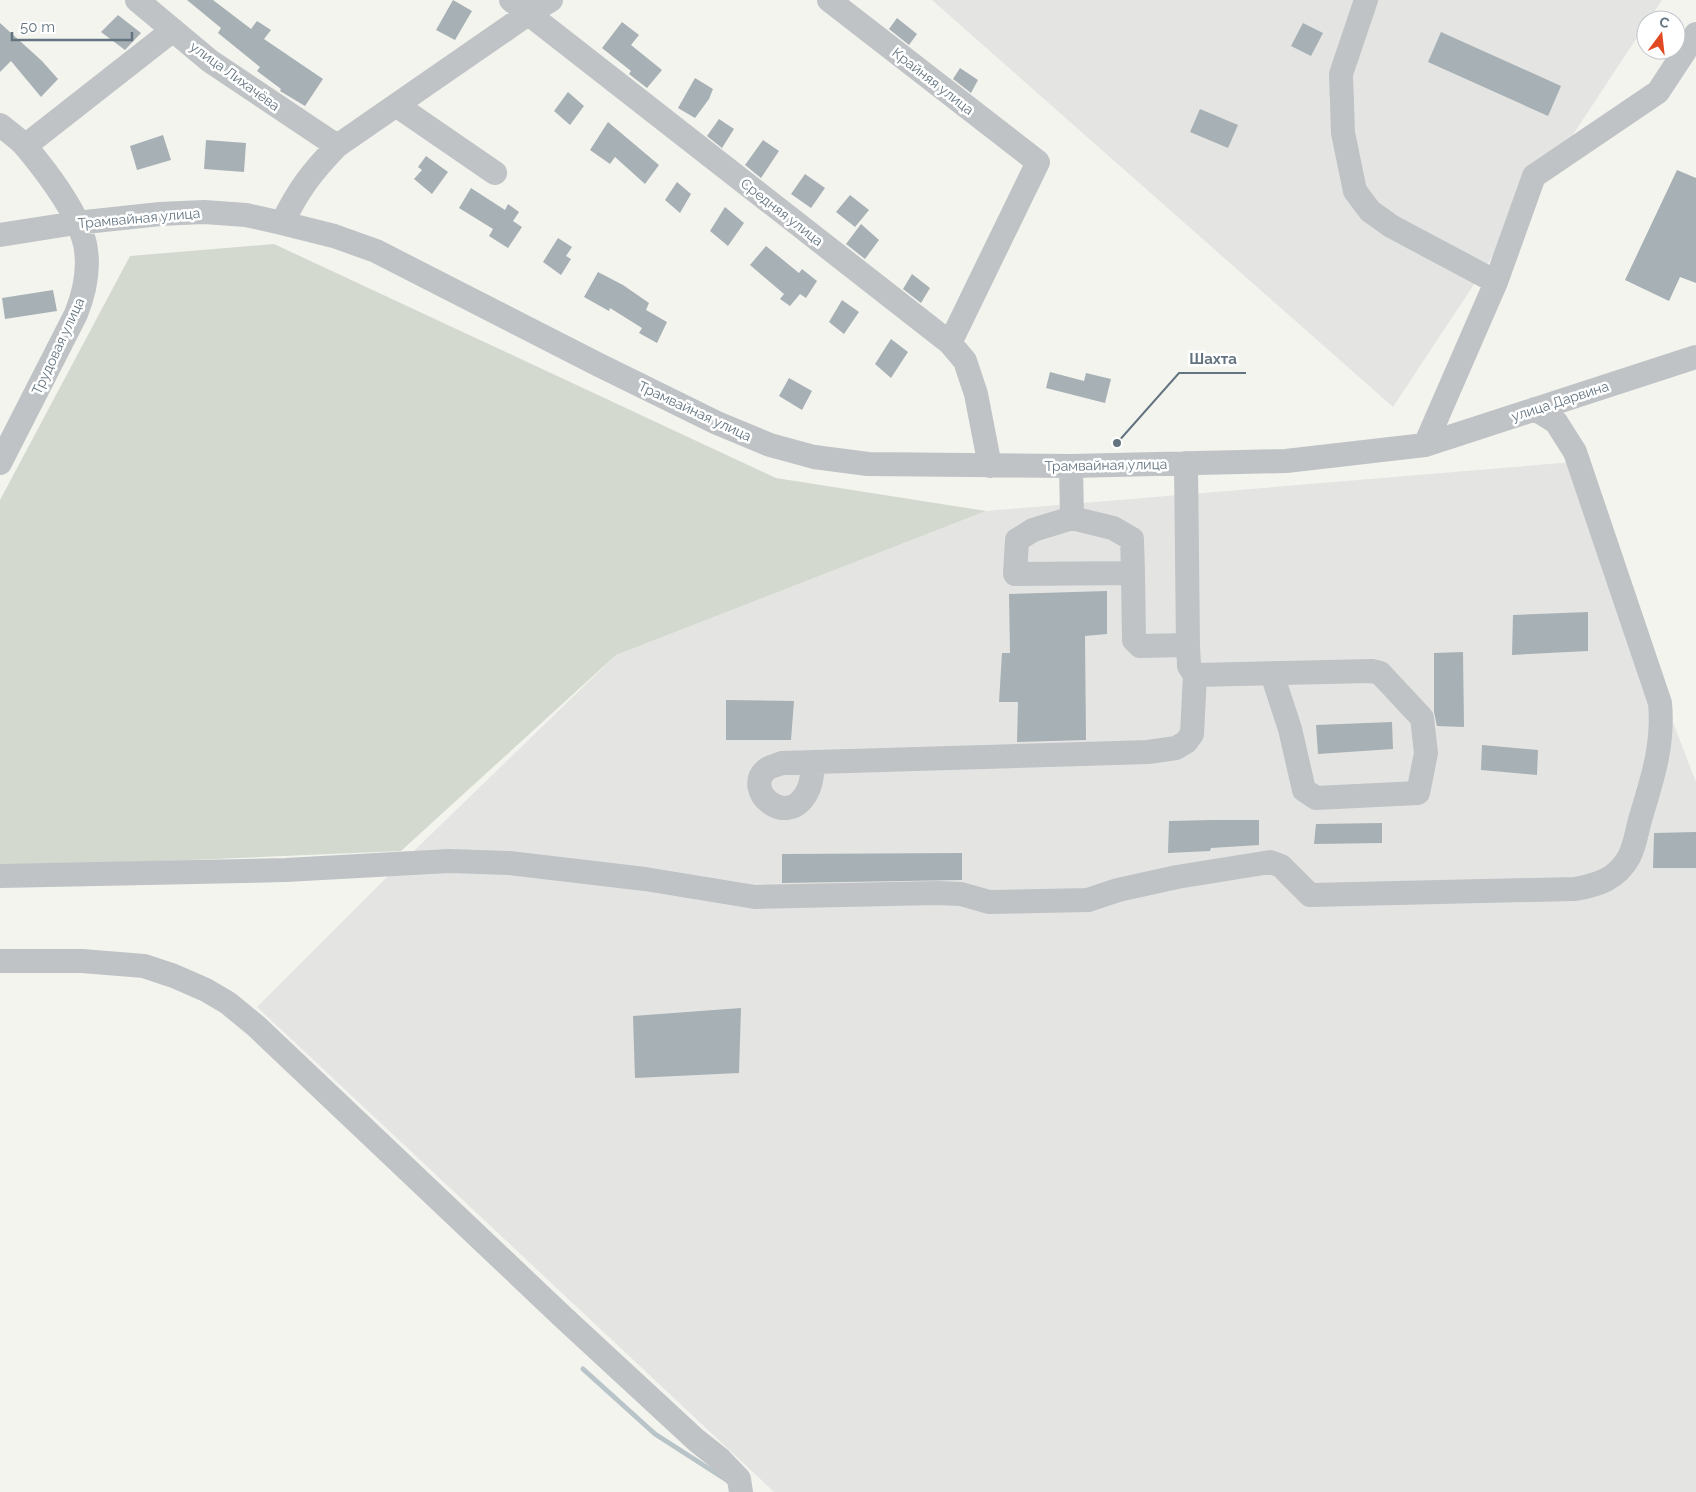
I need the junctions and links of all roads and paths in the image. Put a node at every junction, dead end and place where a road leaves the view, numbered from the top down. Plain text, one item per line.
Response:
1 (137, 0) edge
2 (551, 0) edge
3 (829, 0) edge
4 (1366, 0) edge
5 (519, 7) edge
6 (173, 30) junction
7 (1696, 34) edge
8 (396, 105) junction
9 (0, 125) edge
10 (25, 146) junction
11 (337, 146) junction
12 (495, 173) dead end
13 (282, 222) junction
14 (76, 223) junction
15 (0, 235) edge
16 (1496, 282) junction
17 (950, 342) junction
18 (1696, 357) edge
19 (1535, 409) junction
20 (1425, 445) junction
21 (0, 463) edge
22 (1186, 463) junction
23 (990, 466) junction
24 (1071, 466) junction
25 (1072, 518) junction
26 (1133, 573) junction
27 (1188, 645) junction
28 (1272, 674) junction
29 (1195, 675) junction
30 (814, 762) dead end
31 (0, 876) edge
32 (0, 961) edge
33 (741, 1492) edge

1 - 6 street, улица Лихачёва
2 - 5 street
3 - 17 street, Крайняя улица
4 - 16 street
5 - 8 street
5 - 17 street, Средняя улица
6 - 10 street
6 - 11 street, улица Лихачёва
7 - 16 street
8 - 11 street
8 - 12 street
9 - 10 street, Трудовая улица
10 - 14 street, Трудовая улица
11 - 13 street
13 - 14 street, Трамвайная улица
13 - 23 street, Трамвайная улица
14 - 15 street, Трамвайная улица
14 - 21 street, Трудовая улица
16 - 20 street
17 - 23 street, Средняя улица
18 - 19 street, улица Дарвина
19 - 20 street, улица Дарвина
19 - 31 street
20 - 22 street, Трамвайная улица
22 - 24 street, Трамвайная улица
22 - 27 street
23 - 24 street, Трамвайная улица
24 - 25 street
25 - 26 street
25 - 26 street
26 - 27 street
27 - 29 street
28 - 28 street
28 - 29 street
29 - 30 street
32 - 33 street

